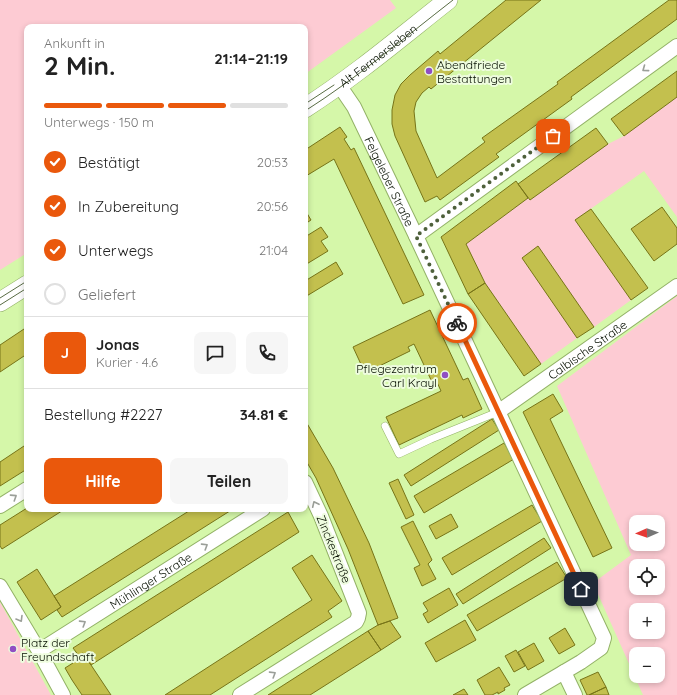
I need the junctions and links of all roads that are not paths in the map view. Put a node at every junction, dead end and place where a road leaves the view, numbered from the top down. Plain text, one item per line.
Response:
1 (448, 0) edge
2 (677, 46) edge
3 (339, 85) junction
4 (308, 106) edge
5 (416, 236) junction
6 (24, 286) edge
7 (677, 286) edge
8 (0, 302) edge
9 (498, 412) junction
10 (386, 426) dead end
11 (308, 488) edge
12 (24, 491) edge
13 (0, 506) edge
14 (258, 512) edge
15 (0, 586) edge
16 (39, 652) junction
17 (564, 672) junction
18 (63, 695) edge
19 (240, 695) edge
20 (526, 695) edge
21 (575, 695) edge

1 - 3 main road, Alt Fermersleben
2 -> 5 street
3 - 4 main road, Alt Fermersleben
3 - 5 street, Felgeleber Straße
5 - 9 street, Felgeleber Straße
6 - 8 main road
7 - 9 street, Calbische Straße
9 - 10 lane
9 - 17 street, Felgeleber Straße
19 -> 11 street, Zinckestraße
13 -> 12 street
16 -> 14 street, Mühlinger Straße
15 -> 16 street
16 - 18 street
17 - 20 street, Felgeleber Straße
17 - 21 street

